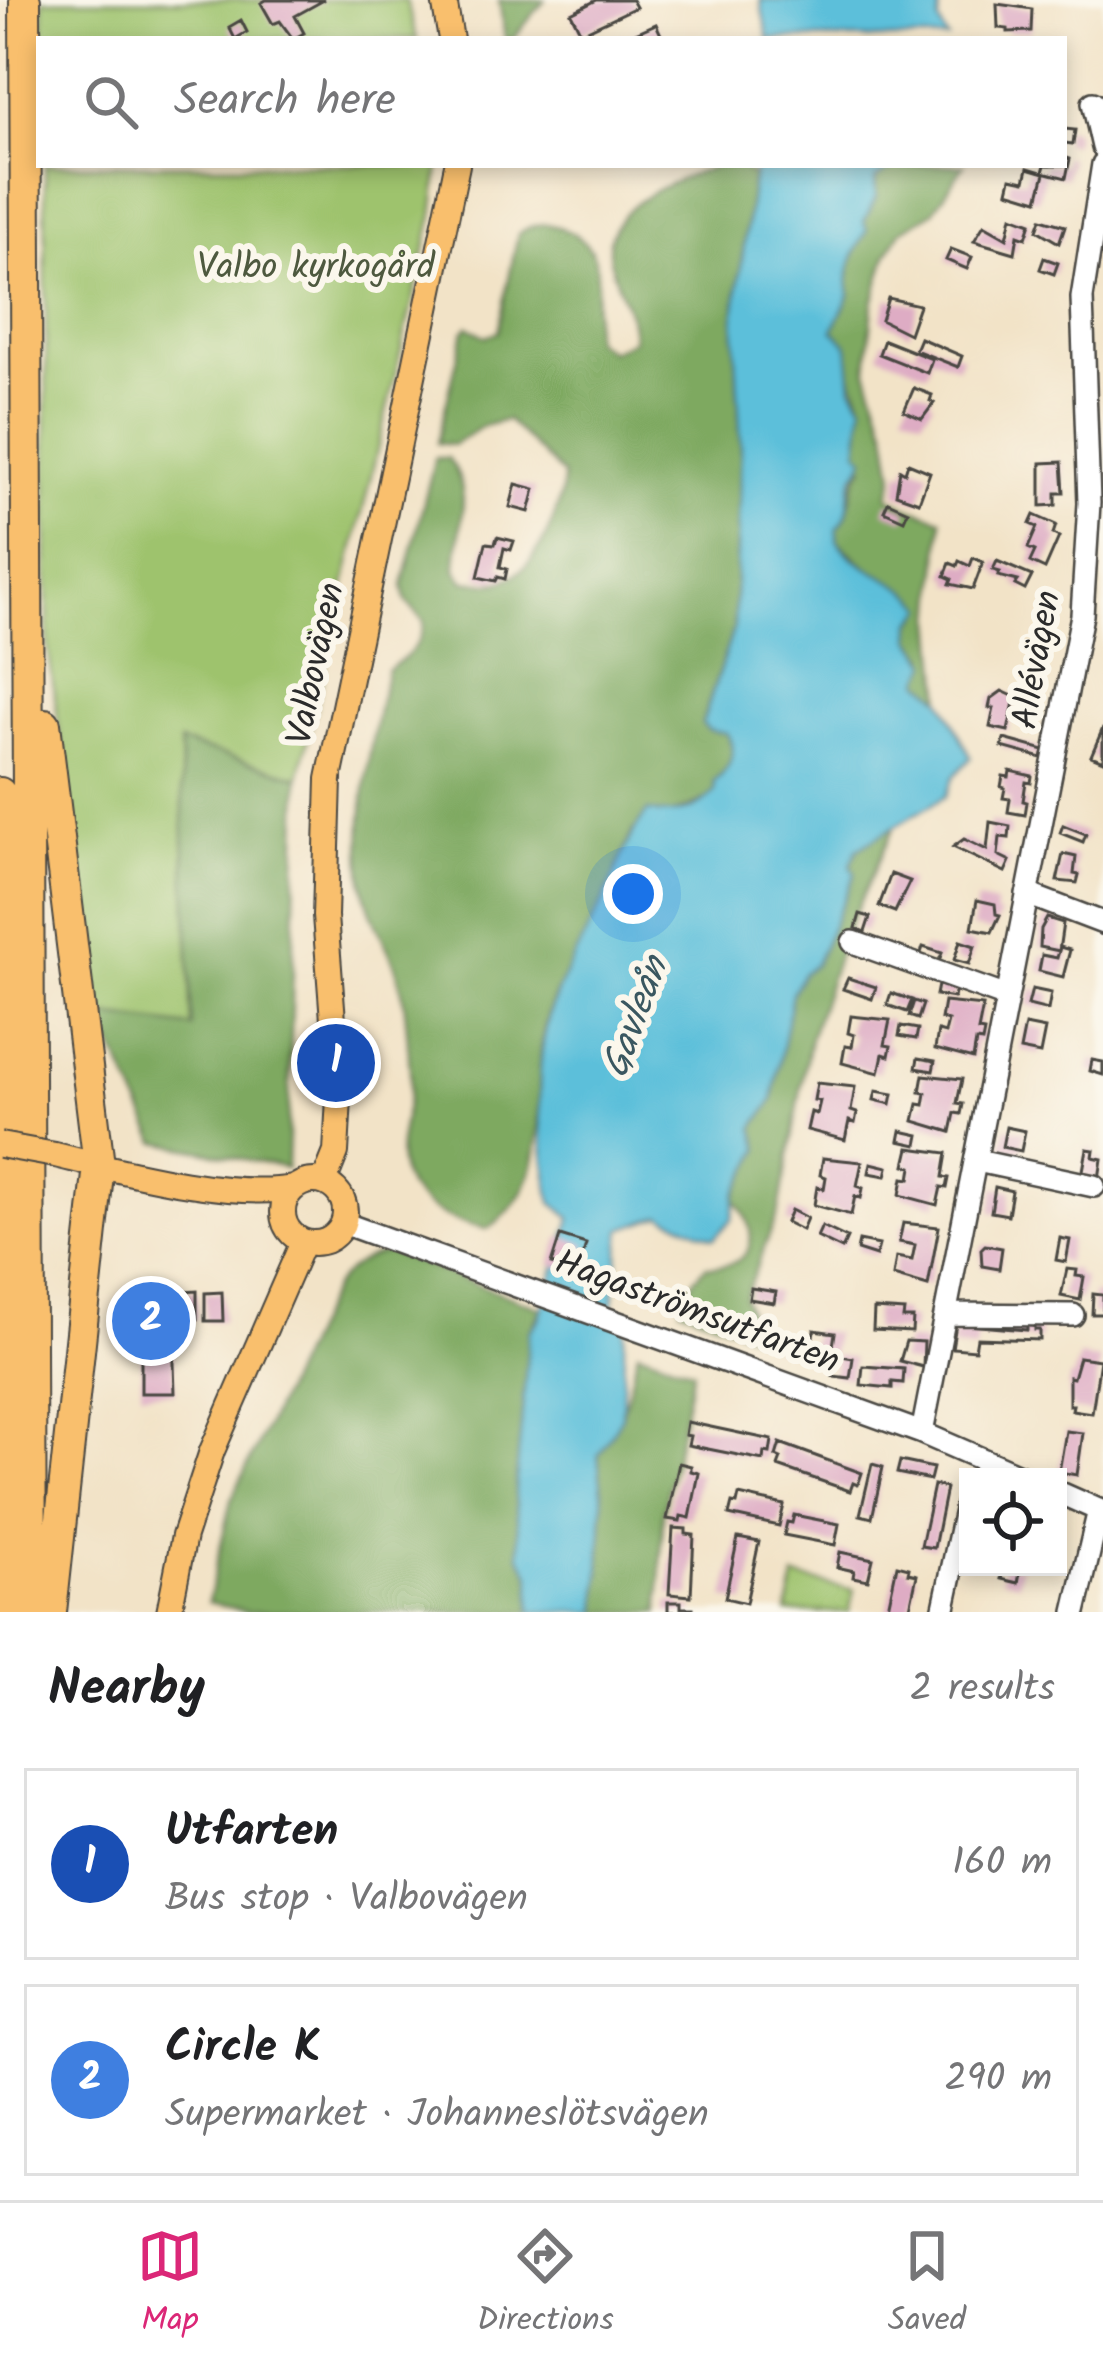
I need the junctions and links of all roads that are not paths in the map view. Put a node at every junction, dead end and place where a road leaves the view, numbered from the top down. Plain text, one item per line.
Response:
1 (25, 0) edge
2 (444, 0) edge
3 (450, 36) edge
4 (1093, 103) dead end
5 (1103, 148) edge
6 (1103, 164) edge
7 (456, 168) edge
8 (28, 585) junction
9 (0, 793) edge
10 (1028, 894) junction
11 (1103, 923) edge
12 (853, 942) dead end
13 (1007, 998) junction
14 (0, 1145) edge
15 (977, 1161) junction
16 (99, 1166) junction
17 (325, 1183) junction
18 (209, 1185) junction
19 (1094, 1186) dead end
20 (293, 1188) junction
21 (0, 1192) edge
22 (284, 1223) junction
23 (344, 1223) junction
24 (303, 1242) junction
25 (946, 1314) junction
26 (1073, 1316) dead end
27 (922, 1433) junction
28 (975, 1467) edge
29 (1067, 1496) edge
30 (1101, 1511) edge
31 (959, 1540) edge
32 (4, 1612) edge
33 (31, 1612) edge
34 (51, 1612) edge
35 (169, 1612) edge
36 (944, 1612) edge
37 (1075, 1612) edge

1 - 8 highway
2 - 3 main road
4 - 5 street
6 - 10 street, Allévägen
7 - 17 main road, Valbovägen
8 - 16 highway
8 - 33 highway
9 - 21 highway
10 - 11 street
10 - 13 street, Allévägen
12 - 13 street
13 - 15 street, Allévägen
14 - 16 main road, bridge
15 - 19 street
15 - 25 street, Allévägen
16 - 18 main road
16 - 34 highway
17 - 20 main road
17 - 23 main road
18 - 20 main road
18 - 22 main road
20 - 22 main road
21 - 32 highway
22 - 24 main road
23 - 24 main road
23 - 27 street, Hagaströmsutfarten
24 - 35 main road
25 - 26 street
25 - 27 street, Allévägen
27 - 28 street, Hagaströmsutfarten
29 - 30 street
30 - 37 street
31 - 36 street

